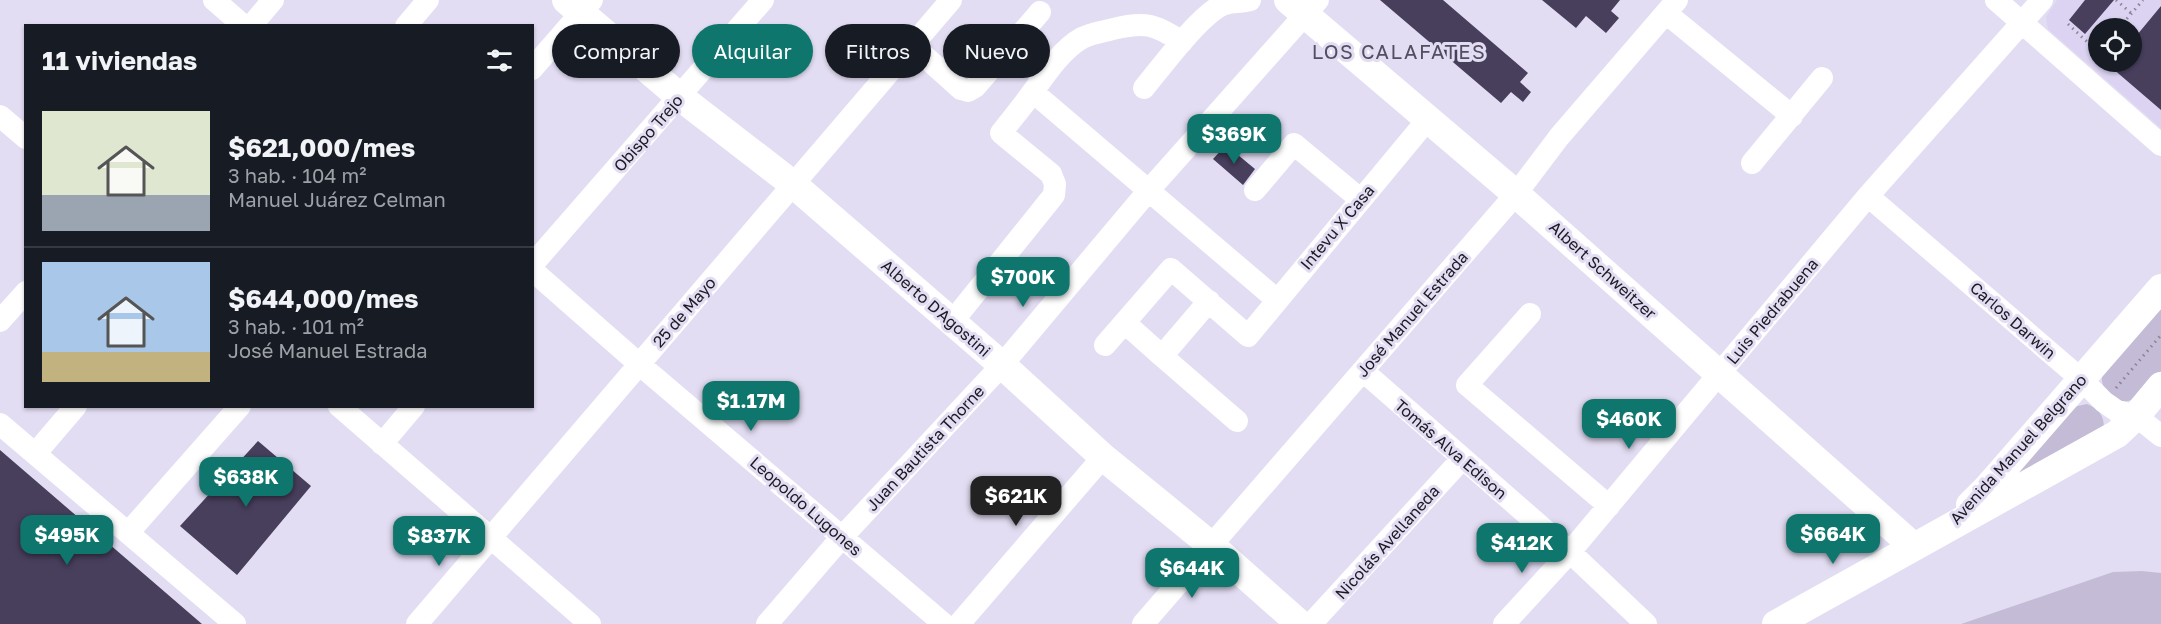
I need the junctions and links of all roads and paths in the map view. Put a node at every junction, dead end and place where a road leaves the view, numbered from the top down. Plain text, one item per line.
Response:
1 (214, 0) edge
2 (273, 0) edge
3 (428, 0) edge
4 (763, 0) edge
5 (1250, 0) edge
6 (1996, 0) edge
7 (2042, 0) edge
8 (2116, 0) edge
9 (2143, 0) edge
10 (579, 4) edge
11 (939, 4) edge
12 (1303, 5) edge
13 (1672, 6) edge
14 (1040, 12) dead end
15 (2132, 14) junction
16 (2128, 18) edge
17 (2022, 22) junction
18 (242, 24) edge
19 (253, 24) edge
20 (408, 24) edge
21 (926, 24) edge
22 (1030, 24) edge
23 (2068, 24) dead end
24 (1182, 42) junction
25 (2088, 43) edge
26 (931, 62) edge
27 (534, 66) edge
28 (943, 73) edge
29 (884, 78) edge
30 (949, 78) edge
31 (983, 78) edge
32 (1033, 78) edge
33 (1822, 78) dead end
34 (1038, 84) junction
35 (1144, 88) dead end
36 (680, 97) junction
37 (0, 116) edge
38 (1792, 116) junction
39 (1428, 119) junction
40 (24, 136) edge
41 (2161, 145) edge
42 (1752, 163) dead end
43 (794, 185) junction
44 (1149, 190) junction
45 (1255, 190) dead end
46 (1516, 194) junction
47 (1868, 196) junction
48 (1360, 199) junction
49 (534, 263) edge
50 (534, 272) edge
51 (2161, 288) edge
52 (24, 294) edge
53 (1277, 300) junction
54 (1209, 301) junction
55 (1530, 314) dead end
56 (0, 321) edge
57 (952, 322) junction
58 (1125, 323) junction
59 (2161, 335) edge
60 (1105, 345) dead end
61 (1162, 356) junction
62 (639, 364) junction
63 (1002, 365) junction
64 (1363, 371) junction
65 (1720, 374) junction
66 (2081, 379) junction
67 (2161, 386) edge
68 (2104, 402) junction
69 (74, 408) edge
70 (238, 408) edge
71 (341, 408) edge
72 (412, 408) edge
73 (2136, 416) junction
74 (1237, 421) dead end
75 (0, 424) edge
76 (2161, 436) edge
77 (382, 444) junction
78 (35, 454) junction
79 (1103, 457) junction
80 (1462, 459) junction
81 (1609, 506) junction
82 (1947, 527) junction
83 (128, 533) junction
84 (491, 537) junction
85 (842, 537) junction
86 (1212, 546) junction
87 (1913, 546) junction
88 (1570, 552) junction
89 (235, 624) edge
90 (417, 624) edge
91 (590, 624) edge
92 (767, 624) edge
93 (944, 624) edge
94 (959, 624) edge
95 (1143, 624) edge
96 (1300, 624) edge
97 (1311, 624) edge
98 (1504, 624) edge
99 (1646, 624) edge
100 (1776, 624) edge

1 - 18 street
2 - 19 street
3 - 20 street
4 - 36 street, Obispo Trejo
5 - 24 street
6 - 17 street
7 - 17 street, Luis Piedrabuena
8 - 15 path
9 - 15 path
10 - 27 street
10 - 36 main road, Alberto D'Agostini
11 - 21 street, 25 de Mayo
12 - 39 main road, Albert Schweitzer
12 - 44 street, Juan Bautista Thorne
13 - 38 street
13 - 46 street, José Manuel Estrada
14 - 22 street
15 - 16 path
17 - 41 street
17 - 47 street, Luis Piedrabuena
23 - 25 path
24 - 34 street
24 - 35 street
26 - 28 street
29 - 43 street, 25 de Mayo
30 - 31 street
32 - 34 street
33 - 38 street
34 - 44 street
34 - 57 street
36 - 43 main road, Alberto D'Agostini
36 - 49 street, Obispo Trejo
37 - 40 street
38 - 42 street
39 - 46 main road, Albert Schweitzer
39 - 48 street, Intevu X Casa
43 - 57 main road, Alberto D'Agostini
43 - 62 street, 25 de Mayo
44 - 53 street
44 - 63 street, Juan Bautista Thorne
45 - 48 street
46 - 64 street, José Manuel Estrada
46 - 65 main road, Albert Schweitzer
47 - 65 street, Luis Piedrabuena
47 - 66 street, Carlos Darwin
48 - 53 street, Intevu X Casa
50 - 62 street, Leopoldo Lugones
51 - 66 main road, Avenida Manuel Belgrano
52 - 56 street
53 - 54 street, Intevu X Casa
54 - 58 street
54 - 61 street
55 - 81 street
57 - 63 main road, Alberto D'Agostini
58 - 60 street
58 - 61 street
59 - 68 path
61 - 74 street
62 - 84 street, 25 de Mayo
62 - 85 street, Leopoldo Lugones
63 - 79 main road, Alberto D'Agostini
63 - 85 street, Juan Bautista Thorne
64 - 80 street, Tomás Alva Edison
64 - 86 street, José Manuel Estrada
65 - 81 street, Luis Piedrabuena
65 - 87 main road, Albert Schweitzer
66 - 68 street, Carlos Darwin
66 - 82 main road, Avenida Manuel Belgrano
67 - 73 main road, Avenida Manuel Belgrano
68 - 73 street, Carlos Darwin
69 - 78 street
70 - 83 street
71 - 77 street
72 - 77 street
73 - 76 street, Carlos Darwin
73 - 82 main road, Avenida Manuel Belgrano
75 - 78 street
77 - 84 street
78 - 83 street
79 - 86 main road, Alberto D'Agostini
79 - 94 street
80 - 88 street, Tomás Alva Edison
80 - 97 street, Nicolás Avellaneda
81 - 88 street, Luis Piedrabuena
82 - 87 main road
83 - 89 street
84 - 90 street, 25 de Mayo
84 - 91 street
85 - 92 street, Juan Bautista Thorne
85 - 93 street, Leopoldo Lugones
86 - 95 street, José Manuel Estrada
86 - 96 main road, Alberto D'Agostini
87 - 100 main road
88 - 98 street, Luis Piedrabuena
88 - 99 street, Tomás Alva Edison

